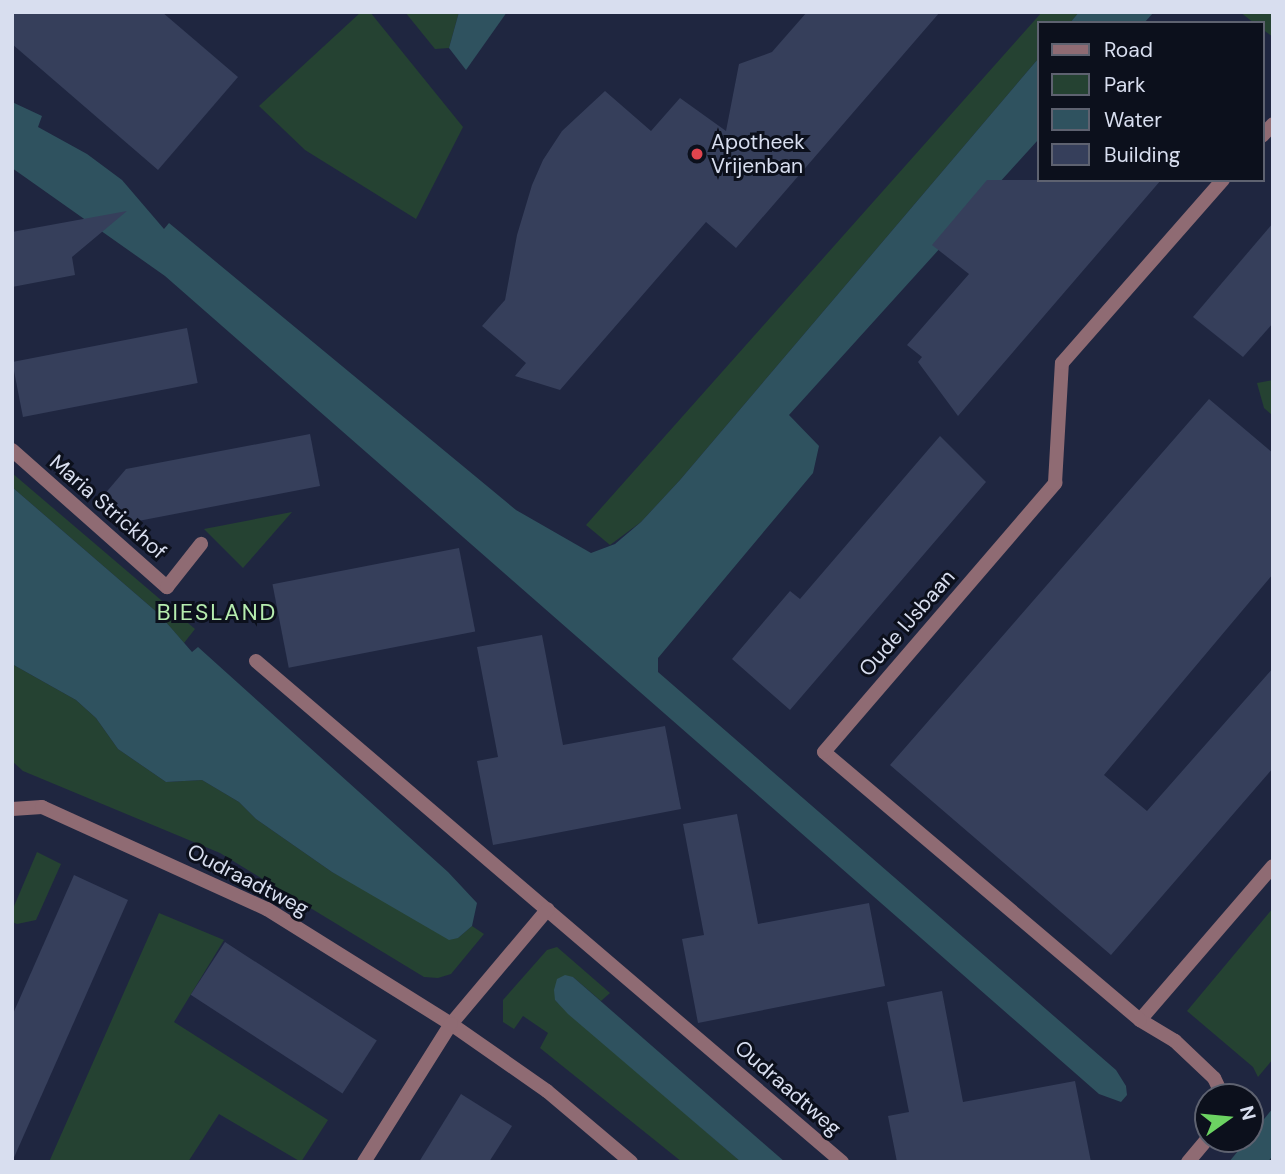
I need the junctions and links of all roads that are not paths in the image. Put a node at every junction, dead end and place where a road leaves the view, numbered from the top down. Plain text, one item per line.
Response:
1 (1221, 182) edge
2 (12, 450) edge
3 (201, 544) dead end
4 (256, 661) dead end
5 (12, 810) edge
6 (1273, 866) edge
7 (548, 909) junction
8 (1140, 1020) junction
9 (451, 1024) junction
10 (1216, 1083) edge
11 (364, 1162) edge
12 (631, 1162) edge
13 (842, 1162) edge

1 - 8 street, Oude IJsbaan
2 - 3 street, Maria Strickhof
4 - 7 street, Oudraadtweg
5 - 9 street, Oudraadtweg
6 - 8 street
7 - 9 street
7 - 13 street, Oudraadtweg
8 - 10 street, Oude IJsbaan
9 - 11 street
9 - 12 street, Oudraadtweg

